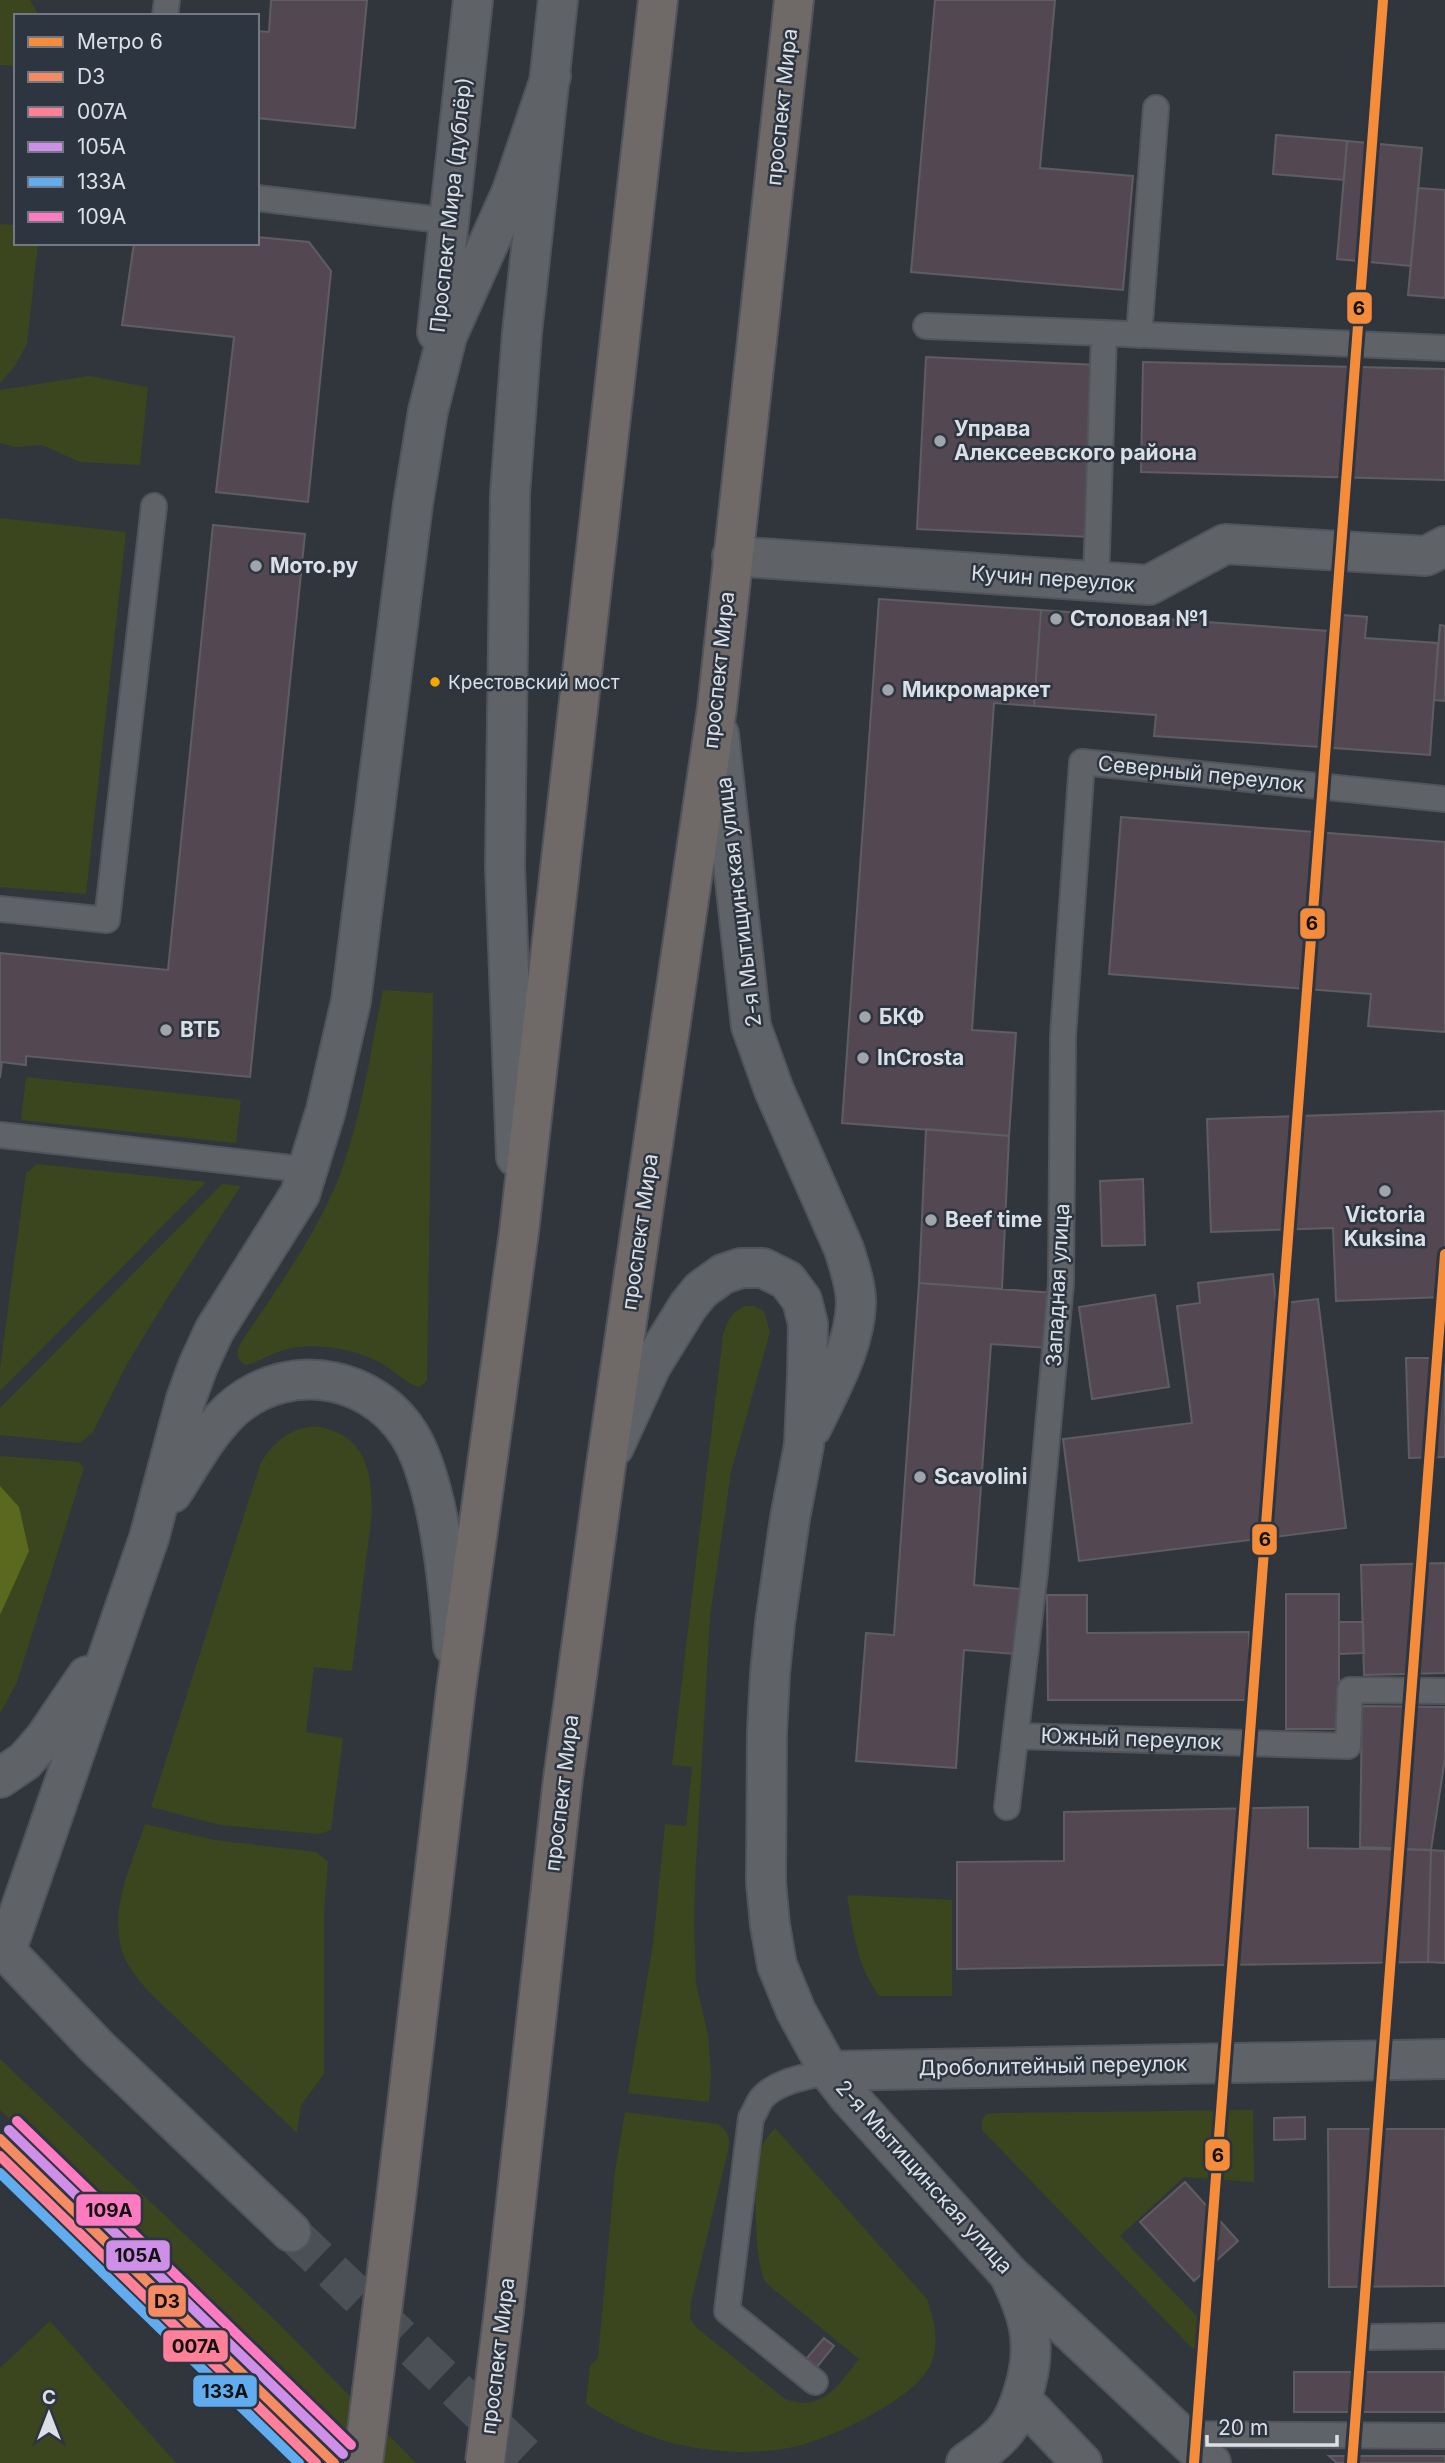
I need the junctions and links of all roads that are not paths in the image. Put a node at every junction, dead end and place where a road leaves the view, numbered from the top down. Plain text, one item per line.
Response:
1 (473, 0) edge
2 (558, 0) edge
3 (658, 0) edge
4 (794, 0) edge
5 (552, 59) junction
6 (1156, 108) dead end
7 (259, 198) edge
8 (449, 221) junction
9 (926, 326) dead end
10 (1104, 333) junction
11 (1139, 335) junction
12 (1445, 348) edge
13 (428, 411) junction
14 (154, 506) dead end
15 (1445, 546) edge
16 (732, 556) junction
17 (1096, 581) junction
18 (717, 708) junction
19 (1082, 762) joint
20 (1445, 799) edge
21 (0, 909) edge
22 (0, 1135) edge
23 (309, 1170) junction
24 (519, 1232) junction
25 (804, 1445) junction
26 (606, 1465) junction
27 (149, 1538) junction
28 (114, 1637) junction
29 (456, 1690) junction
30 (1445, 1691) edge
31 (1016, 1735) junction
32 (0, 1778) edge
33 (1007, 1807) dead end
34 (3, 1948) edge
35 (1445, 2059) edge
36 (830, 2071) junction
37 (291, 2232) tunnel mouth
38 (1009, 2274) junction
39 (1445, 2336) edge
40 (1370, 2337) dead end
41 (815, 2382) dead end
42 (1022, 2400) junction
43 (1180, 2434) junction
44 (1445, 2435) edge
45 (363, 2463) edge
46 (485, 2463) edge
47 (966, 2463) edge
48 (1082, 2463) edge
49 (1211, 2463) edge

1 - 8 street, Проспект Мира (дублёр)
2 - 5 street
3 - 24 main road
4 - 16 main road, проспект Мира
5 - 13 street
5 - 24 street
6 - 11 lane
7 - 8 lane
8 - 13 street, Проспект Мира (дублёр)
9 - 10 lane
10 - 11 lane
10 - 17 lane
11 - 12 lane
13 - 23 street
14 - 21 lane
15 - 17 street, Кучин переулок
16 - 17 street, Кучин переулок
16 - 18 main road, проспект Мира
18 - 25 street, 2-я Мытищинская улица
18 - 26 main road, проспект Мира
19 - 20 lane, Северный переулок
19 - 31 lane, Западная улица
22 - 23 lane
23 - 27 street
24 - 29 main road
25 - 26 street, 2-я Мытищинская улица
25 - 36 street, 2-я Мытищинская улица
26 - 46 main road, проспект Мира, bridge
27 - 28 street
27 - 29 street
28 - 32 street
28 - 34 street
29 - 45 main road, bridge
30 - 31 lane, Южный переулок
31 - 33 lane, Западная улица
34 - 37 street
35 - 36 street, Дроболитейный переулок
36 - 38 street, 2-я Мытищинская улица
36 - 41 lane
38 - 42 street
38 - 43 street, 2-я Мытищинская улица
39 - 40 lane
42 - 47 street
42 - 48 street
43 - 44 lane
43 - 49 street, 2-я Мытищинская улица

